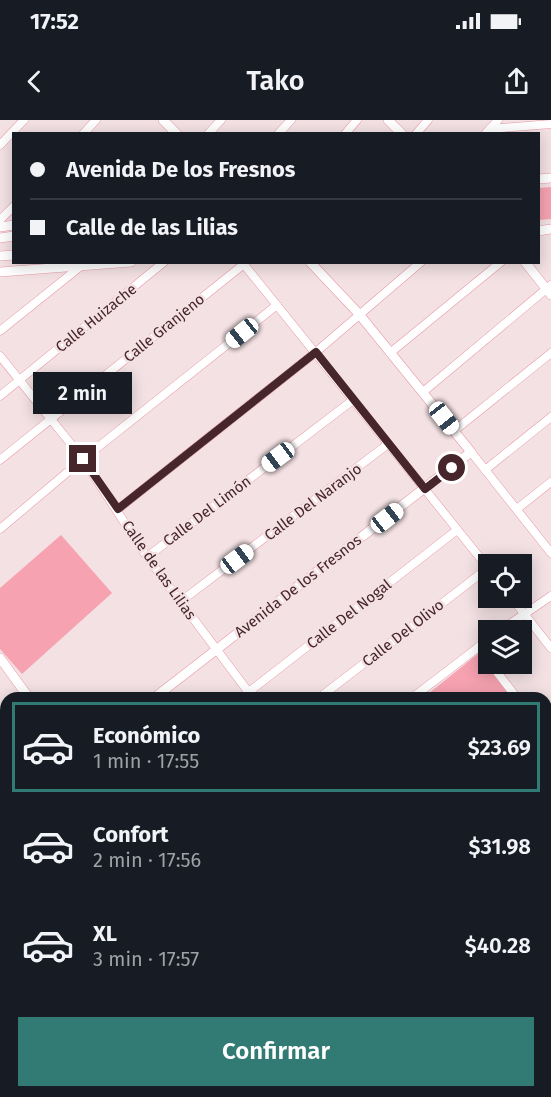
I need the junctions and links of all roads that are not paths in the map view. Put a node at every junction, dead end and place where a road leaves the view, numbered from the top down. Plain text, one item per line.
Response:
1 (24, 120) edge
2 (96, 120) edge
3 (163, 120) edge
4 (221, 120) edge
5 (291, 120) edge
6 (357, 120) edge
7 (388, 120) edge
8 (428, 120) edge
9 (498, 120) edge
10 (551, 124) edge
11 (488, 131) edge
12 (12, 132) edge
13 (12, 132) edge
14 (85, 132) edge
15 (175, 132) edge
16 (210, 132) edge
17 (280, 132) edge
18 (347, 132) edge
19 (400, 132) edge
20 (418, 132) edge
21 (0, 145) edge
22 (12, 208) edge
23 (0, 220) edge
24 (106, 264) edge
25 (162, 264) edge
26 (242, 264) edge
27 (244, 264) edge
28 (312, 264) edge
29 (419, 264) edge
30 (499, 264) edge
31 (527, 264) edge
32 (81, 266) junction
33 (0, 272) edge
34 (549, 290) edge
35 (277, 304) junction
36 (359, 314) junction
37 (0, 331) edge
38 (316, 352) junction
39 (551, 352) edge
40 (390, 353) junction
41 (0, 356) edge
42 (20, 380) junction
43 (423, 392) junction
44 (0, 396) edge
45 (352, 400) junction
46 (551, 417) edge
47 (52, 419) junction
48 (454, 431) junction
49 (388, 444) junction
50 (471, 452) junction
51 (83, 459) junction
52 (0, 460) edge
53 (485, 470) junction
54 (551, 482) edge
55 (425, 489) junction
56 (118, 509) junction
57 (517, 509) junction
58 (0, 529) edge
59 (457, 530) junction
60 (550, 549) edge
61 (478, 556) edge
62 (147, 557) junction
63 (478, 576) edge
64 (551, 596) edge
65 (180, 602) junction
66 (520, 608) edge
67 (524, 613) junction
68 (515, 620) edge
69 (478, 647) edge
70 (551, 648) edge
71 (216, 650) junction
72 (0, 660) edge
73 (499, 674) edge
74 (24, 692) edge
75 (162, 692) edge
76 (249, 692) edge
77 (255, 692) edge
78 (327, 692) edge
79 (420, 692) edge
80 (512, 692) edge

1 - 12 street
2 - 14 street
3 - 15 street
4 - 16 street
5 - 17 street
6 - 18 street
7 - 19 street
8 - 20 street
9 - 11 street
10 - 11 street
13 - 21 street
22 - 23 street
24 - 32 street
25 - 42 street, Calle Huizache
26 - 47 street, Calle Granjeno
27 - 35 street
28 - 36 street
29 - 36 street
30 - 40 street
31 - 34 street
32 - 33 street
32 - 37 street
34 - 43 street
35 - 38 street
35 - 51 street
36 - 38 street
36 - 40 street
38 - 45 street
38 - 56 street
39 - 48 street
40 - 43 street
41 - 42 street, Calle de las Lilias
42 - 44 street, Calle Huizache
42 - 47 street, Calle de las Lilias
43 - 48 street
45 - 49 street
45 - 62 street, Calle Del Limón
46 - 53 street
47 - 51 street, Calle de las Lilias
47 - 52 street, Calle Granjeno
48 - 50 street
49 - 55 street
49 - 65 street, Calle Del Naranjo
50 - 53 street
50 - 55 street, Avenida De los Fresnos
51 - 56 street, Calle de las Lilias
51 - 58 street
53 - 57 street
54 - 57 street
55 - 59 street
55 - 71 street, Avenida De los Fresnos
56 - 62 street, Calle de las Lilias
57 - 60 street
59 - 61 street
59 - 77 street, Calle Del Nogal
62 - 65 street, Calle de las Lilias
63 - 78 street, Calle Del Olivo
64 - 67 street
65 - 71 street, Calle de las Lilias
66 - 67 street
67 - 68 street
67 - 70 street
69 - 79 street
71 - 75 street, Avenida De los Fresnos
71 - 76 street, Calle de las Lilias
72 - 74 street
73 - 80 street

